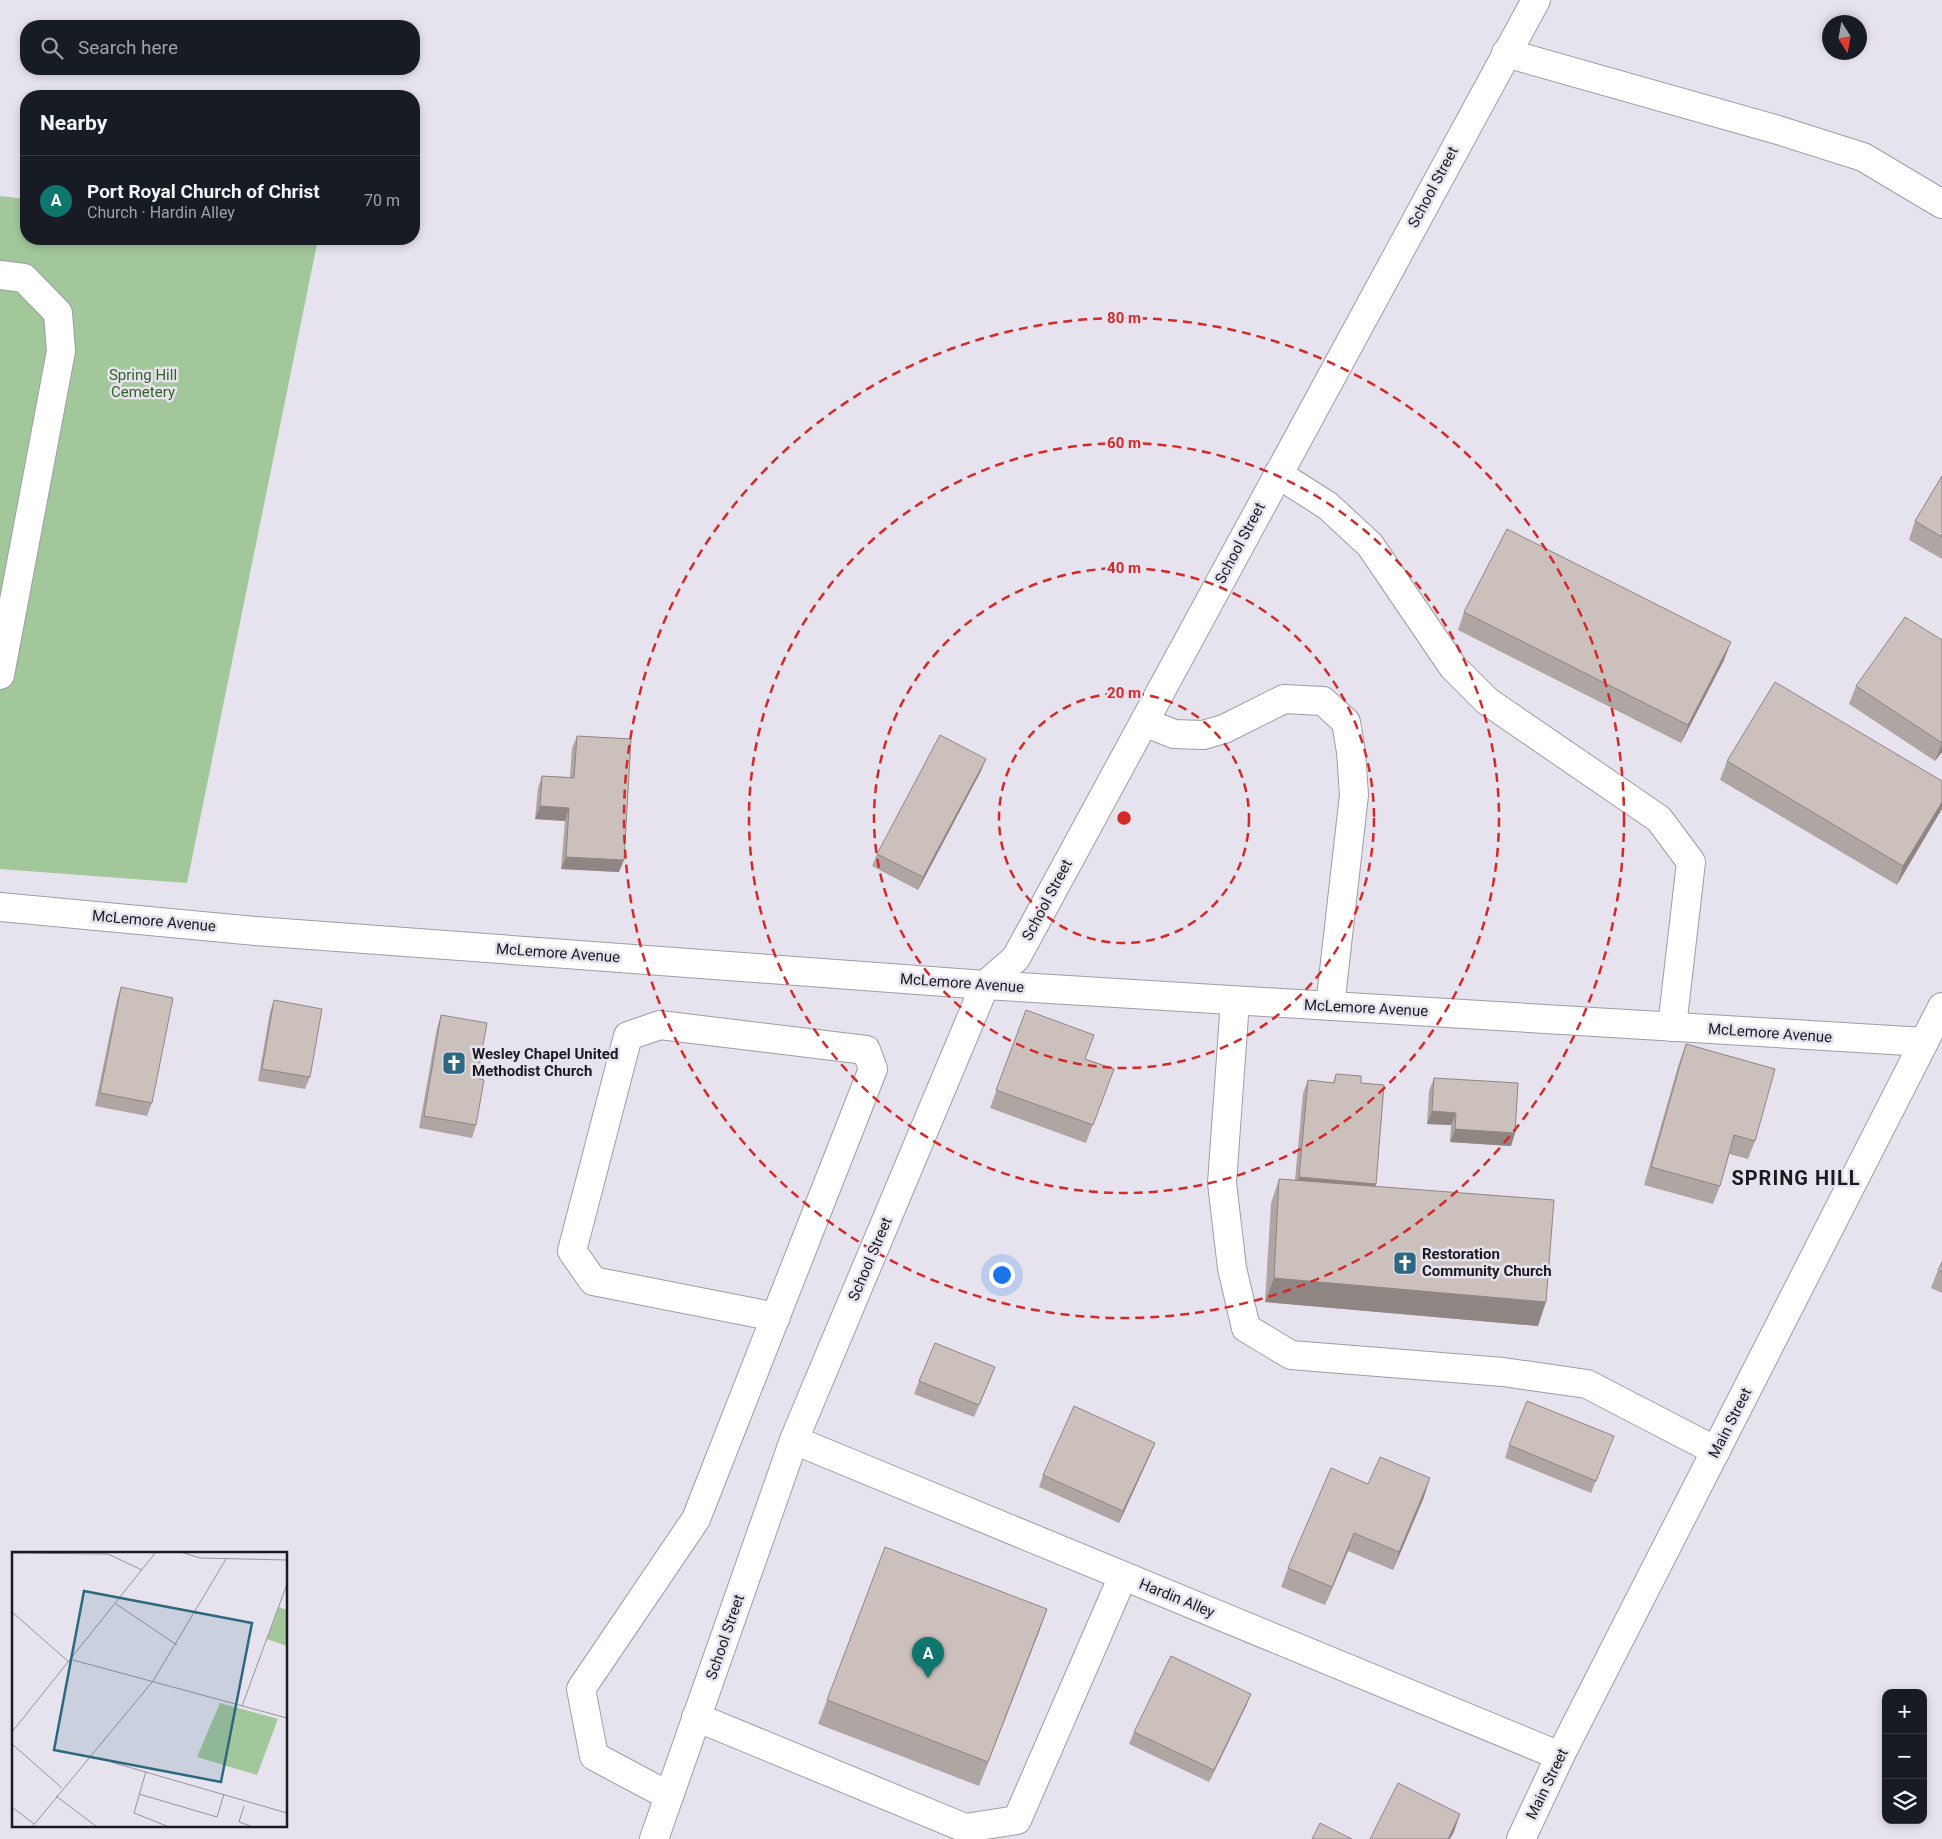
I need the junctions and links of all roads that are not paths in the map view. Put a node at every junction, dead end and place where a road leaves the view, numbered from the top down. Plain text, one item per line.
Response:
1 (1536, 0) edge
2 (1506, 53) junction
3 (1942, 204) edge
4 (0, 275) edge
5 (1278, 474) junction
6 (0, 675) edge
7 (1144, 722) junction
8 (0, 907) edge
9 (985, 985) junction
10 (1235, 1001) junction
11 (1330, 1006) junction
12 (1942, 1007) edge
13 (1672, 1027) junction
14 (1924, 1042) junction
15 (776, 1317) junction
16 (794, 1440) junction
17 (1716, 1451) junction
18 (1123, 1576) junction
19 (696, 1717) junction
20 (1560, 1756) junction
21 (669, 1796) junction
22 (654, 1839) edge
23 (1520, 1839) edge

1 - 2 street, School Street
2 - 3 street
2 - 5 street, School Street
4 - 6 street
5 - 7 street, School Street
5 - 13 street
7 - 9 street, School Street
7 - 11 street
8 - 9 street, McLemore Avenue
9 - 10 street, McLemore Avenue
9 - 16 street, School Street
10 - 11 street, McLemore Avenue
10 - 17 street
11 - 13 street, McLemore Avenue
12 - 14 street, Main Street
13 - 14 street, McLemore Avenue
14 - 17 street, Main Street
15 - 15 street
15 - 21 street
16 - 18 street, Hardin Alley
16 - 19 street, School Street
17 - 20 street, Main Street
18 - 19 street
18 - 20 street, Hardin Alley
19 - 21 street, School Street
20 - 23 street, Main Street
21 - 22 street, School Street

